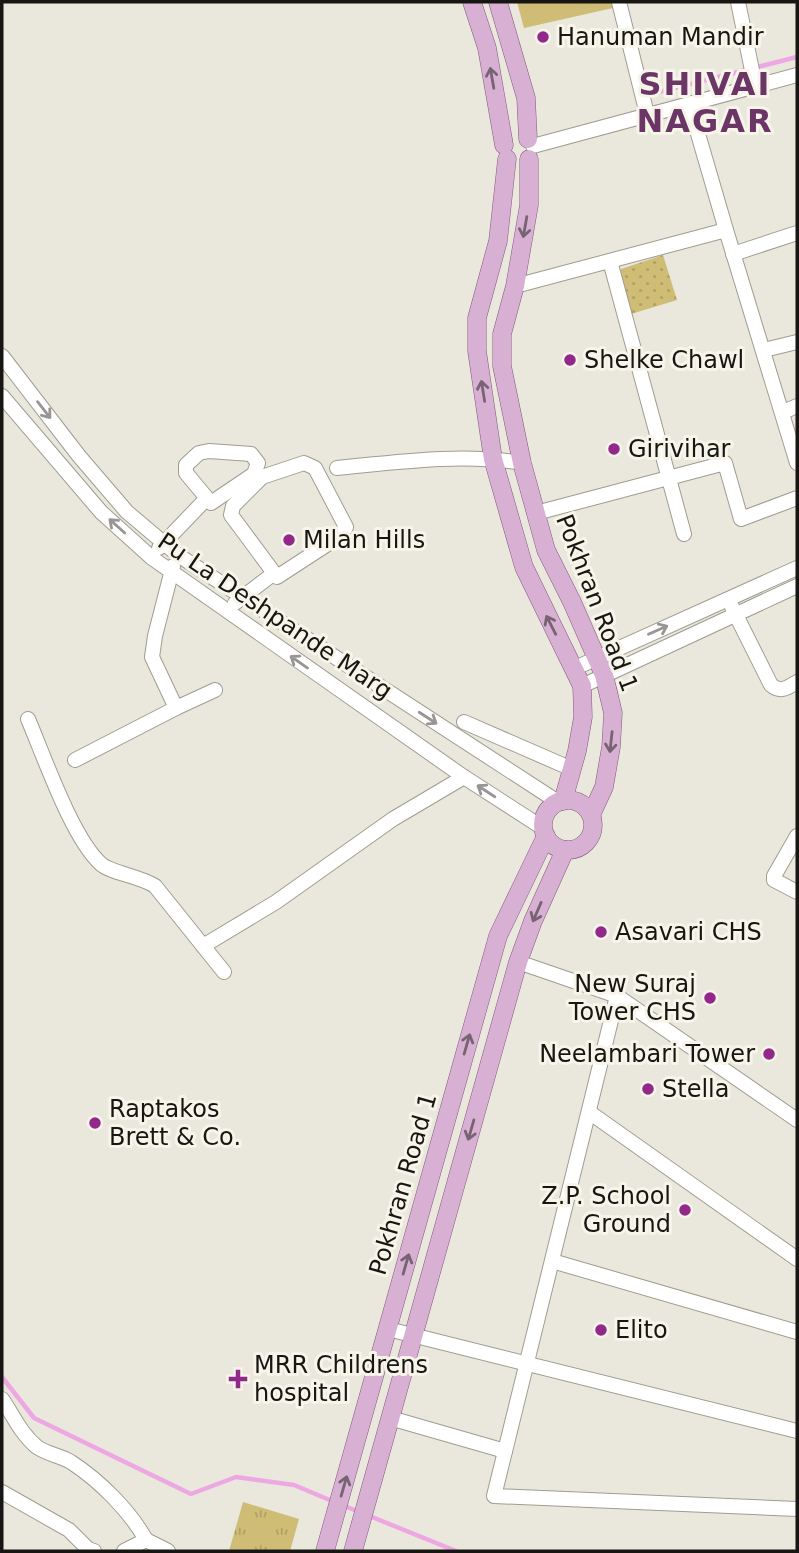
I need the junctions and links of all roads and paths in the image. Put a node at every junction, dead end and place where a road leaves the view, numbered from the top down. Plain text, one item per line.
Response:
1 (472, 2) edge
2 (498, 2) edge
3 (620, 2) edge
4 (738, 2) edge
5 (510, 42) junction
6 (487, 48) junction
7 (797, 75) edge
8 (755, 86) junction
9 (689, 103) junction
10 (647, 114) junction
11 (530, 148) junction
12 (505, 152) junction
13 (726, 230) junction
14 (797, 233) edge
15 (733, 254) junction
16 (610, 261) junction
17 (515, 286) junction
18 (797, 342) edge
19 (764, 350) junction
20 (2, 356) edge
21 (2, 396) edge
22 (790, 409) edge
23 (493, 458) junction
24 (522, 463) junction
25 (797, 463) edge
26 (337, 468) dead end
27 (668, 478) junction
28 (797, 498) edge
29 (206, 499) junction
30 (536, 513) junction
31 (684, 534) dead end
32 (163, 543) junction
33 (178, 555) junction
34 (152, 558) junction
35 (797, 568) edge
36 (170, 571) junction
37 (273, 574) junction
38 (797, 586) edge
39 (241, 597) junction
40 (729, 599) junction
41 (226, 611) junction
42 (735, 614) junction
43 (600, 667) junction
44 (573, 669) junction
45 (797, 682) edge
46 (582, 686) junction
47 (215, 690) dead end
48 (176, 708) junction
49 (29, 719) dead end
50 (464, 722) dead end
51 (75, 760) dead end
52 (572, 769) junction
53 (464, 777) junction
54 (561, 801) junction
55 (591, 815) junction
56 (545, 832) junction
57 (797, 836) edge
58 (565, 850) junction
59 (797, 892) edge
60 (202, 946) junction
61 (518, 962) junction
62 (224, 972) dead end
63 (617, 996) junction
64 (589, 1112) junction
65 (797, 1120) edge
66 (797, 1259) edge
67 (552, 1261) junction
68 (388, 1329) junction
69 (797, 1332) edge
70 (414, 1336) junction
71 (527, 1364) junction
72 (2, 1399) edge
73 (390, 1419) junction
74 (797, 1431) edge
75 (505, 1451) junction
76 (2, 1492) edge
77 (797, 1509) edge
78 (146, 1540) junction
79 (94, 1551) edge
80 (124, 1551) edge
81 (169, 1551) edge
82 (325, 1551) edge
83 (353, 1551) edge

1 - 6 main road, Pokhran Road 1
2 - 5 main road, Pokhran Road 1
3 - 10 street
4 - 8 street
5 - 6 main road
5 - 11 main road, Pokhran Road 1
12 -> 6 main road, Pokhran Road 1
7 - 8 street
8 - 9 street
9 - 10 street
9 - 13 street
10 - 11 street
11 - 12 main road
11 - 12 main road
11 -> 17 main road, Pokhran Road 1
23 -> 12 main road, Pokhran Road 1
13 - 15 street
13 - 16 street
14 - 15 street
15 - 19 street
16 - 17 street
16 - 27 street
17 - 24 main road, Pokhran Road 1
18 - 19 street
19 - 22 street
20 -> 32 street, Pu La Deshpande Marg
34 -> 21 street, Pu La Deshpande Marg
22 - 25 street
23 - 24 street
23 - 26 street
44 -> 23 main road, Pokhran Road 1
24 - 30 main road, Pokhran Road 1
27 - 28 street
27 - 30 street
27 - 31 street
29 - 29 street
29 - 32 street
30 - 43 main road, Pokhran Road 1
32 - 33 street, Pu La Deshpande Marg
32 - 34 street
33 - 36 street
33 - 39 street, Pu La Deshpande Marg
34 - 36 street, Pu La Deshpande Marg
35 - 40 street
36 - 41 street, Pu La Deshpande Marg
36 - 48 street
37 - 37 street
37 - 39 street
38 - 42 street
39 - 41 street
39 -> 54 street, Pu La Deshpande Marg
40 - 42 street
43 -> 40 street
53 -> 41 street, Pu La Deshpande Marg
42 - 43 street
42 - 45 street
43 - 44 street
43 - 46 street
43 -> 55 main road, Pokhran Road 1
44 - 46 main road, Pokhran Road 1
46 - 52 main road, Pokhran Road 1
47 - 48 street
48 - 51 street
49 - 60 street
50 - 52 street
52 - 54 main road, Pokhran Road 1
56 -> 53 street, Pu La Deshpande Marg
53 - 60 street
54 - 55 main road
54 - 56 main road
55 - 58 main road
56 - 58 main road
68 -> 56 main road, Pokhran Road 1
57 - 59 street
58 -> 61 main road, Pokhran Road 1
60 - 62 street
61 - 63 street
61 -> 70 main road, Pokhran Road 1
63 - 64 street
63 - 65 street
64 - 66 street
64 - 67 street
67 - 69 street
67 - 71 street
68 - 70 street
82 -> 68 main road, Pokhran Road 1
70 - 71 street
70 - 73 main road, Pokhran Road 1
71 - 74 street
71 - 75 street
72 - 78 street
73 - 75 street
73 - 83 main road, Pokhran Road 1
75 - 77 street
76 - 79 street
78 - 80 street
78 - 81 street

